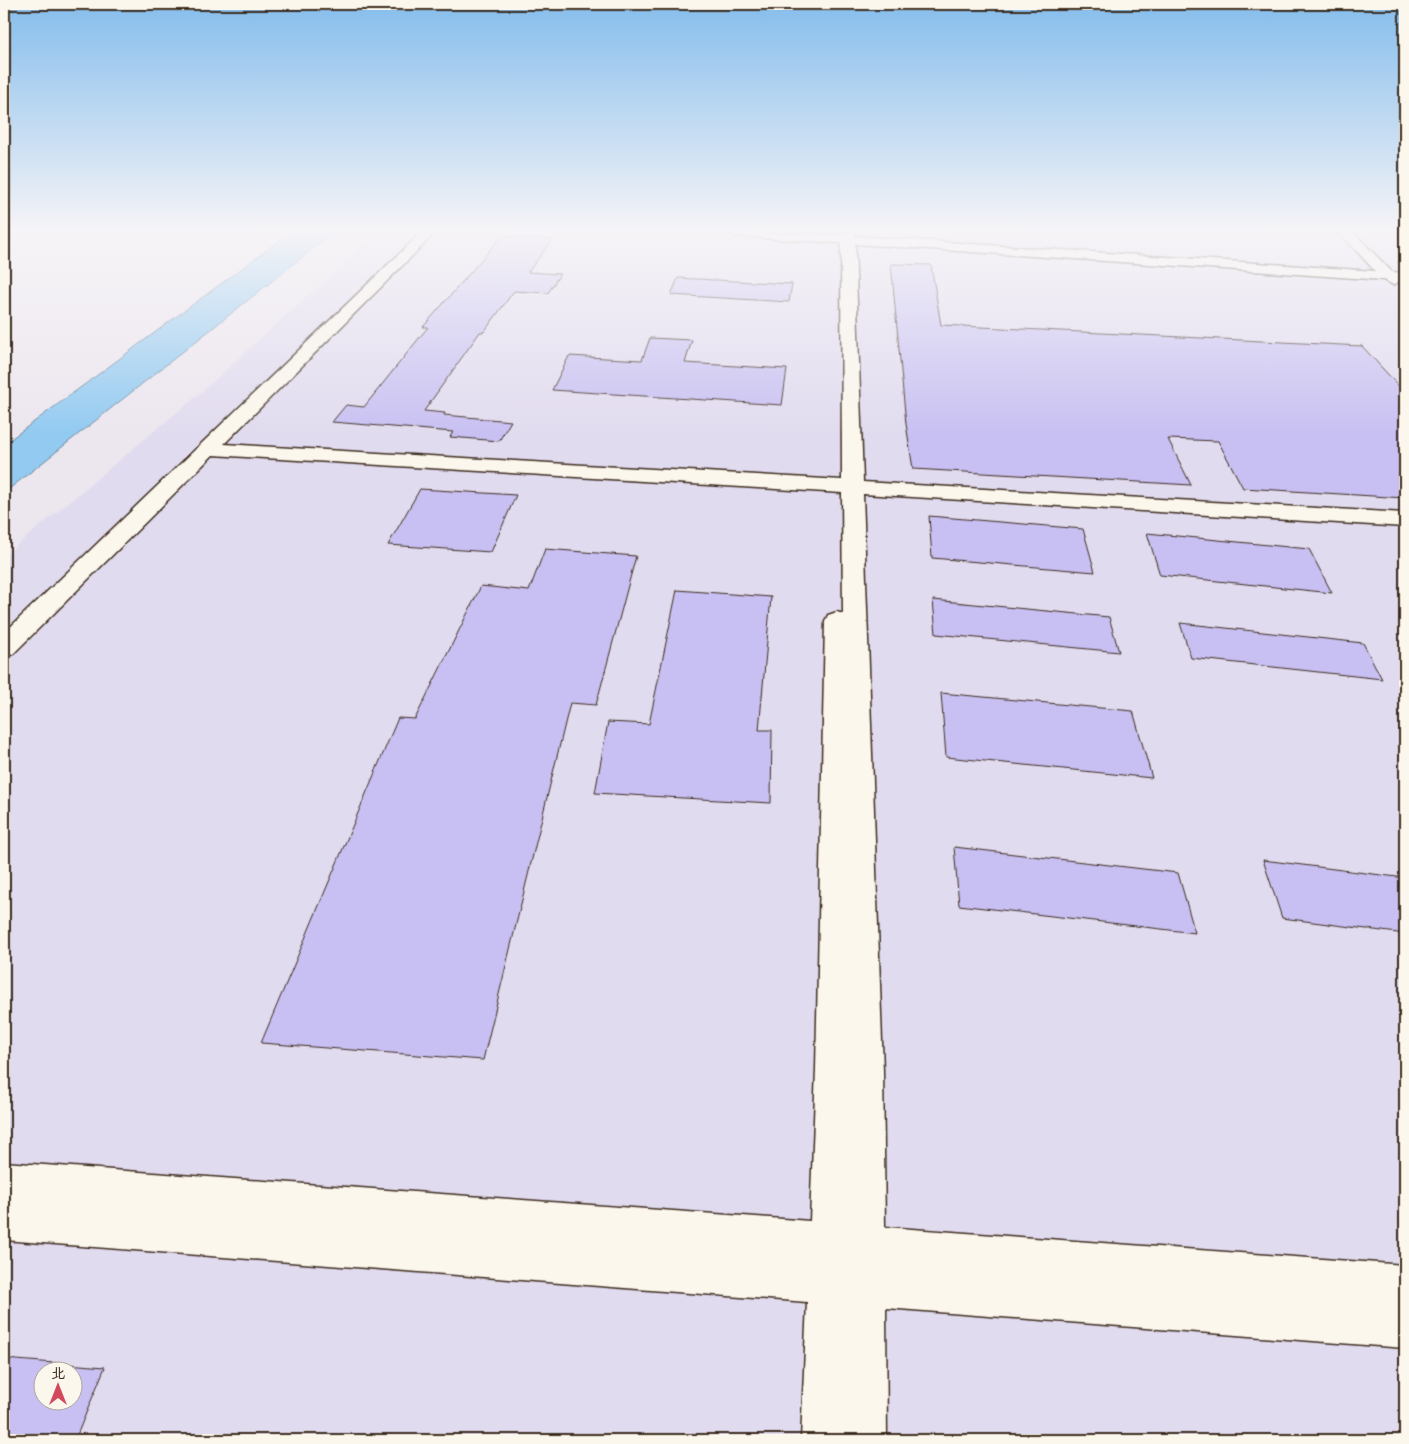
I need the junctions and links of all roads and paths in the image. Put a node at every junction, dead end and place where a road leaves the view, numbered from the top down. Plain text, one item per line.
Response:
1 (361, 299) edge
2 (842, 299) edge
3 (207, 449) junction
4 (845, 486) junction
5 (1405, 520) edge
6 (4, 648) edge
7 (4, 1182) edge
8 (4, 1220) edge
9 (847, 1264) junction
10 (1405, 1287) edge
11 (1405, 1326) edge
12 (825, 1440) edge
13 (863, 1440) edge

1 - 3 street
2 - 4 street
3 - 4 street
3 - 6 street
4 - 5 street
4 - 9 street
7 - 9 street
8 - 9 street
9 - 10 street
9 - 11 street
9 - 12 street
9 - 13 street

